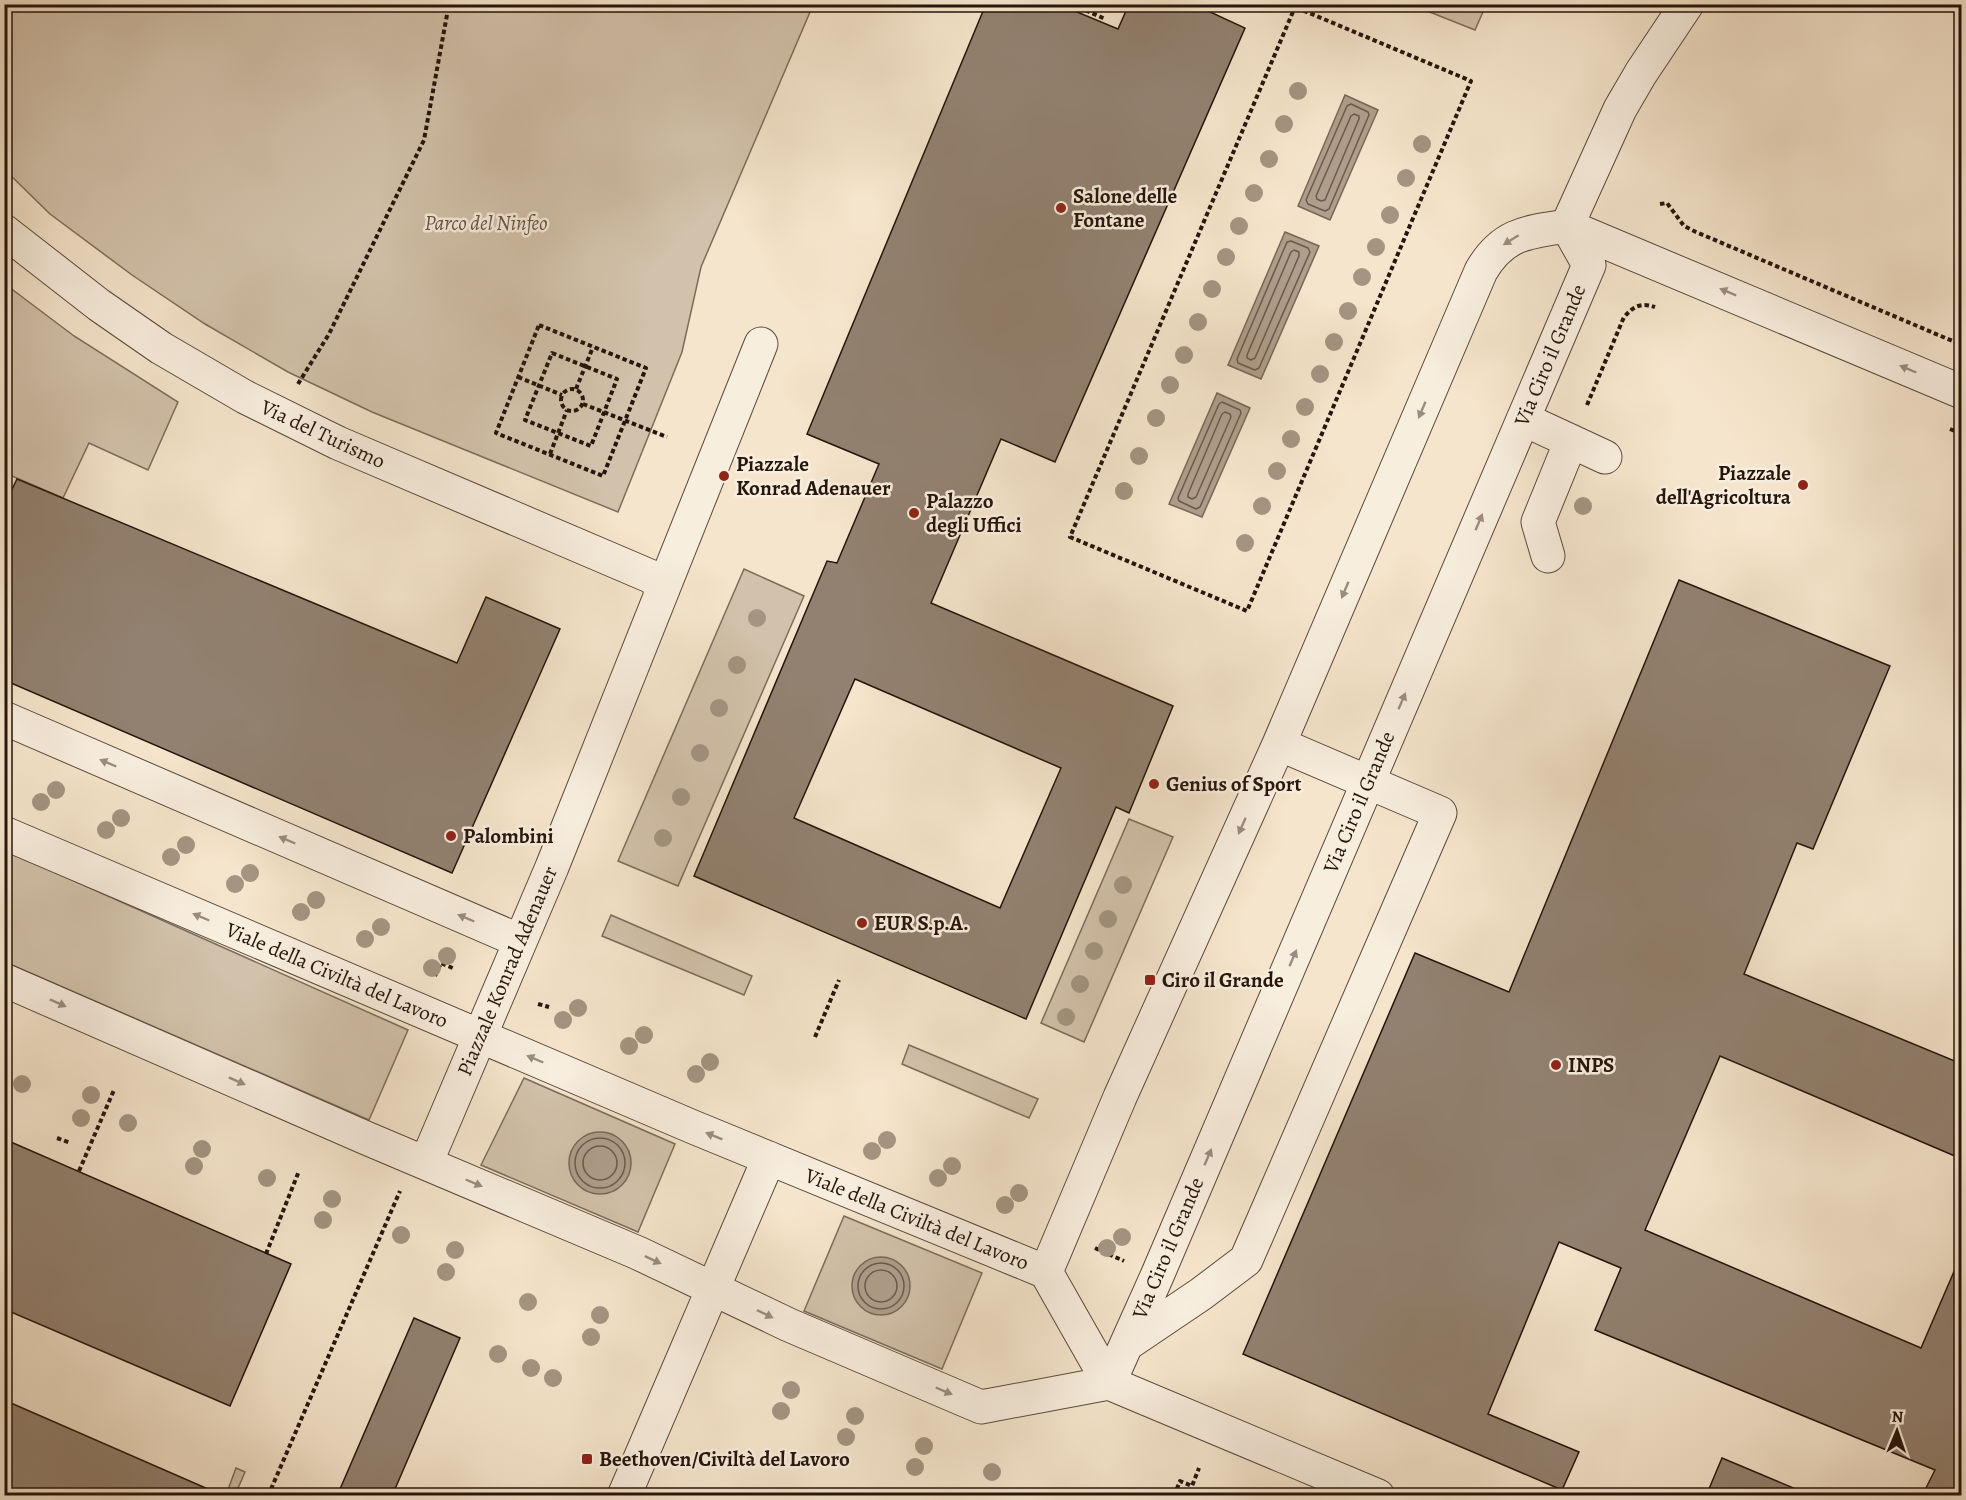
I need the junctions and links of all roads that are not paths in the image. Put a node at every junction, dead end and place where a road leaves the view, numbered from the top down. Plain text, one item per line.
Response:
1 (1687, 4) edge
2 (1567, 226) junction
3 (4, 231) edge
4 (761, 344) dead end
5 (1962, 392) edge
6 (1523, 419) junction
7 (1571, 441) junction
8 (1605, 457) dead end
9 (1548, 555) dead end
10 (661, 594) junction
11 (4, 718) edge
12 (1279, 744) junction
13 (1368, 782) junction
14 (4, 833) edge
15 (519, 941) junction
16 (4, 980) edge
17 (480, 1036) junction
18 (768, 1158) junction
19 (420, 1160) junction
20 (1046, 1272) junction
21 (712, 1288) junction
22 (1127, 1344) junction
23 (1109, 1383) junction
24 (624, 1496) edge
25 (1378, 1496) edge

1 - 2 street
5 -> 2 street
2 - 6 street, Via Ciro il Grande
2 -> 12 street
3 - 10 street, Via del Turismo
4 - 10 street, Piazzale Konrad Adenauer
6 - 7 street
13 -> 6 street, Via Ciro il Grande
7 - 8 street
7 - 9 street
10 - 15 street, Piazzale Konrad Adenauer
15 -> 11 street
12 - 13 street
12 -> 20 street
22 -> 13 street, Via Ciro il Grande
13 - 22 street
17 -> 14 street, Viale della Civiltà del Lavoro
15 - 17 street, Piazzale Konrad Adenauer
16 -> 19 street
18 -> 17 street, Viale della Civiltà del Lavoro
17 - 19 street, Piazzale Konrad Adenauer
18 - 20 street, Viale della Civiltà del Lavoro
18 - 21 street
19 -> 21 street
20 - 23 street, Viale della Civiltà del Lavoro
21 -> 23 street
21 - 24 street
22 - 23 street, Via Ciro il Grande
23 - 25 street

